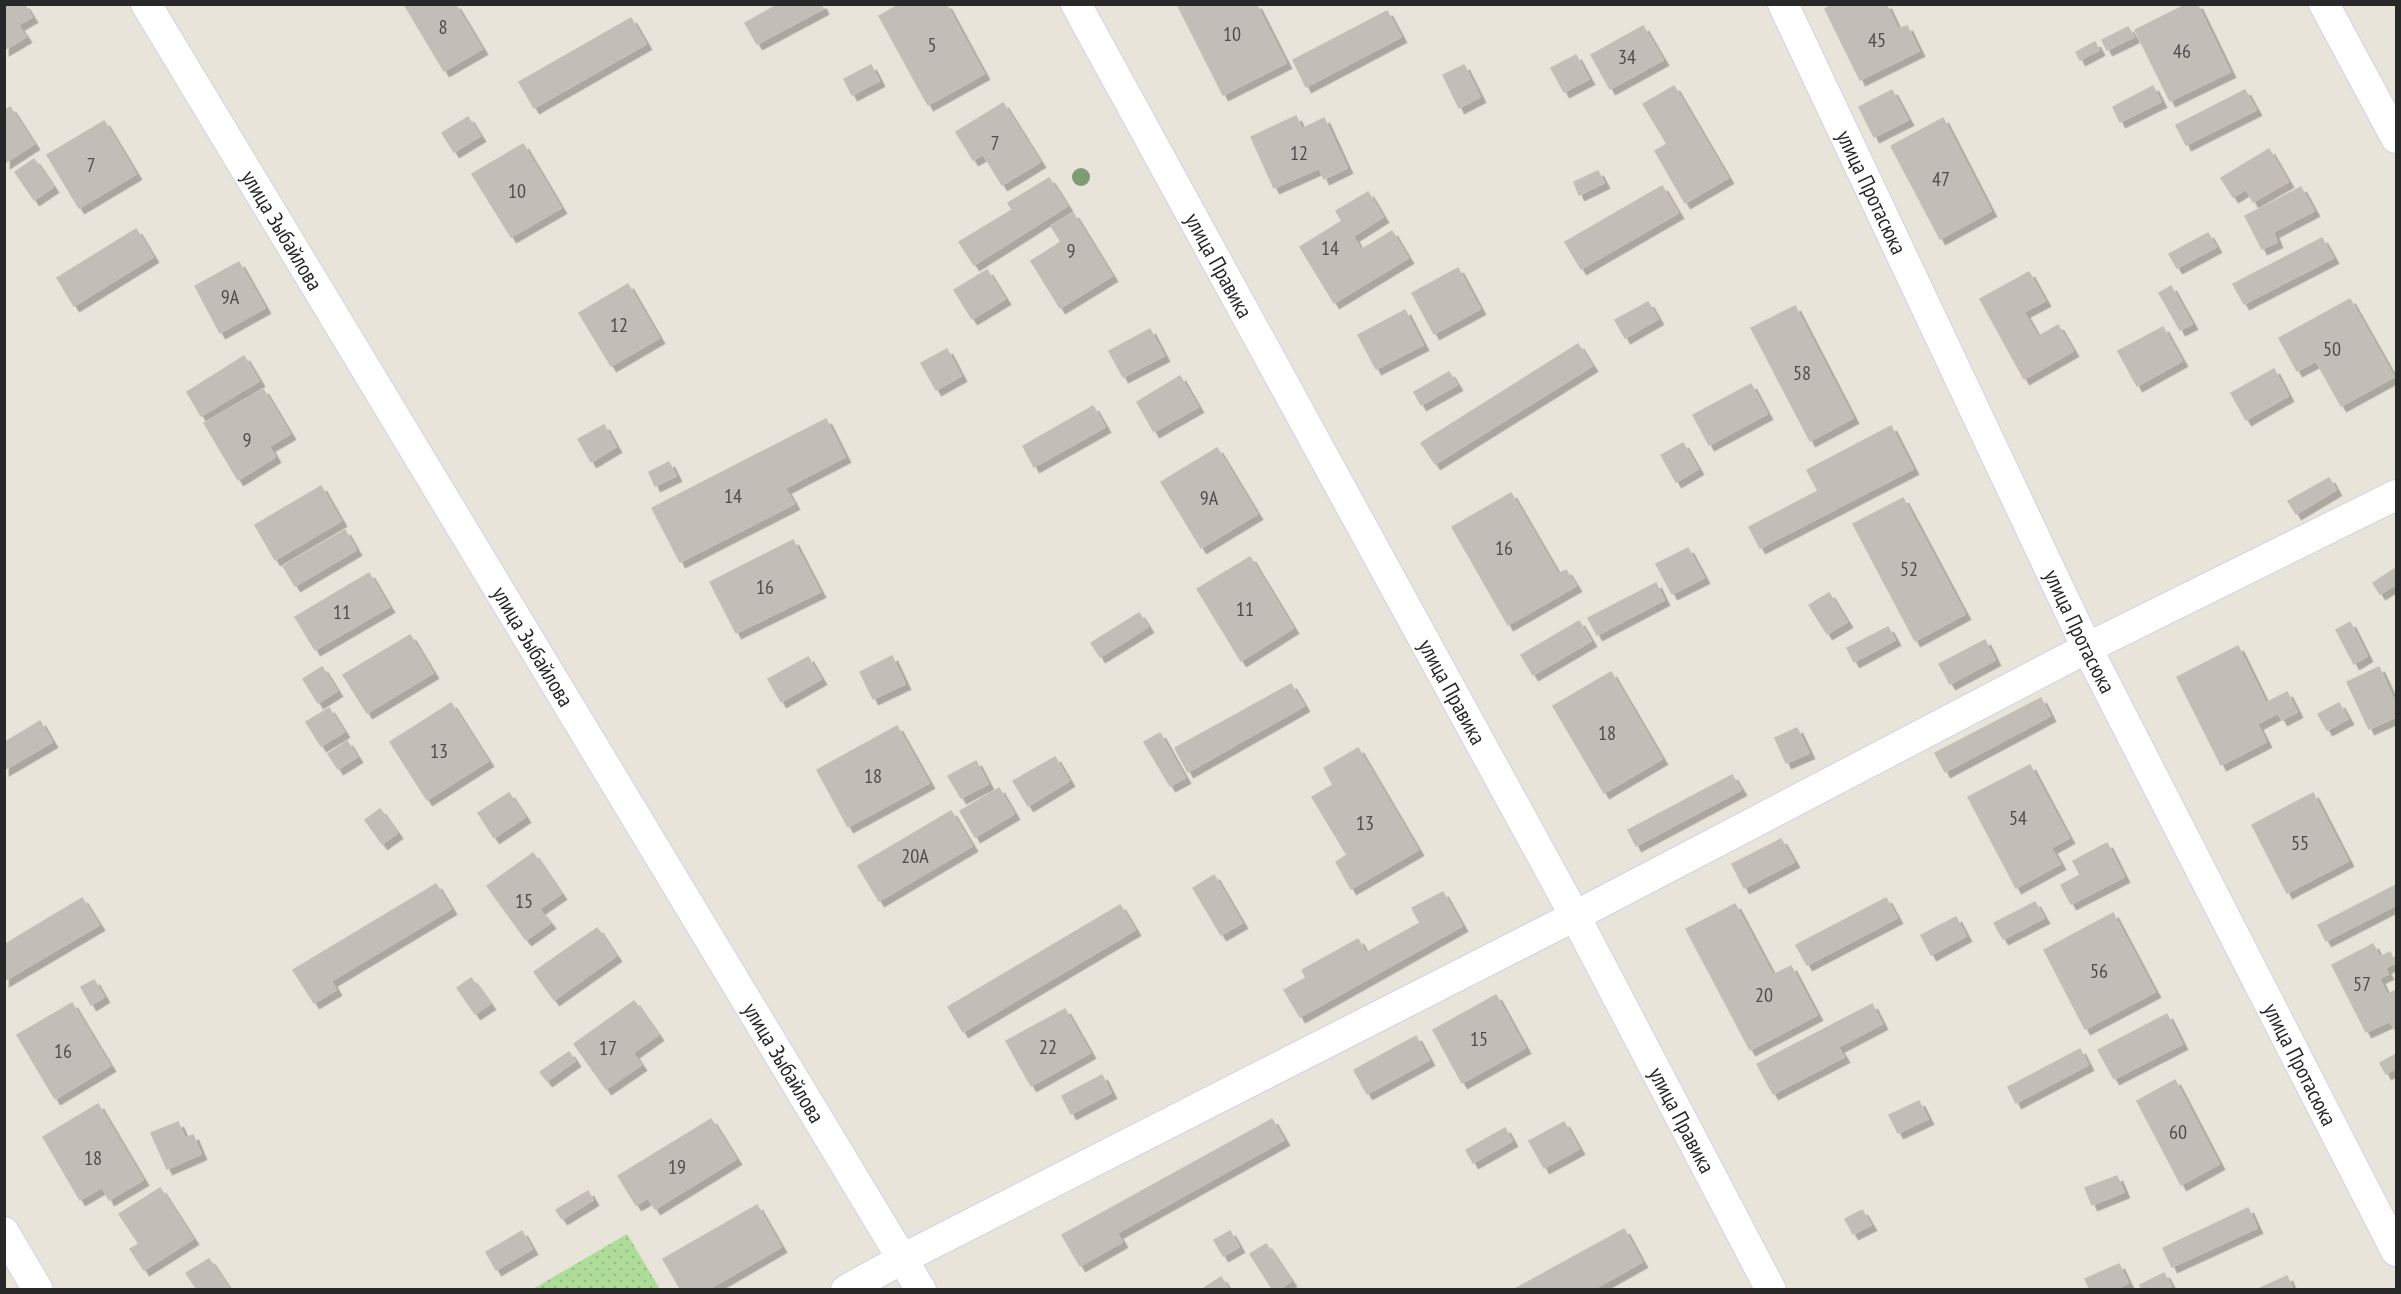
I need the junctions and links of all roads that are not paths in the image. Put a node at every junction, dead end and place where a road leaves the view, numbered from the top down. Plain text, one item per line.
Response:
1 (146, 4) edge
2 (1077, 4) edge
3 (1783, 4) edge
4 (2324, 4) edge
5 (2397, 138) edge
6 (2397, 495) edge
7 (2087, 648) junction
8 (1575, 916) junction
9 (4, 1232) edge
10 (2397, 1251) edge
11 (902, 1258) junction
12 (38, 1290) edge
13 (846, 1290) edge
14 (921, 1290) edge
15 (1771, 1290) edge

1 - 11 street, улица Зыбайлова
2 - 8 street, улица Правика
3 - 7 street, улица Протасюка
4 - 5 street
6 - 7 street
7 - 8 street
7 - 10 street, улица Протасюка
8 - 11 street
8 - 15 street, улица Правика
9 - 12 street
11 - 13 street
11 - 14 street, улица Зыбайлова

